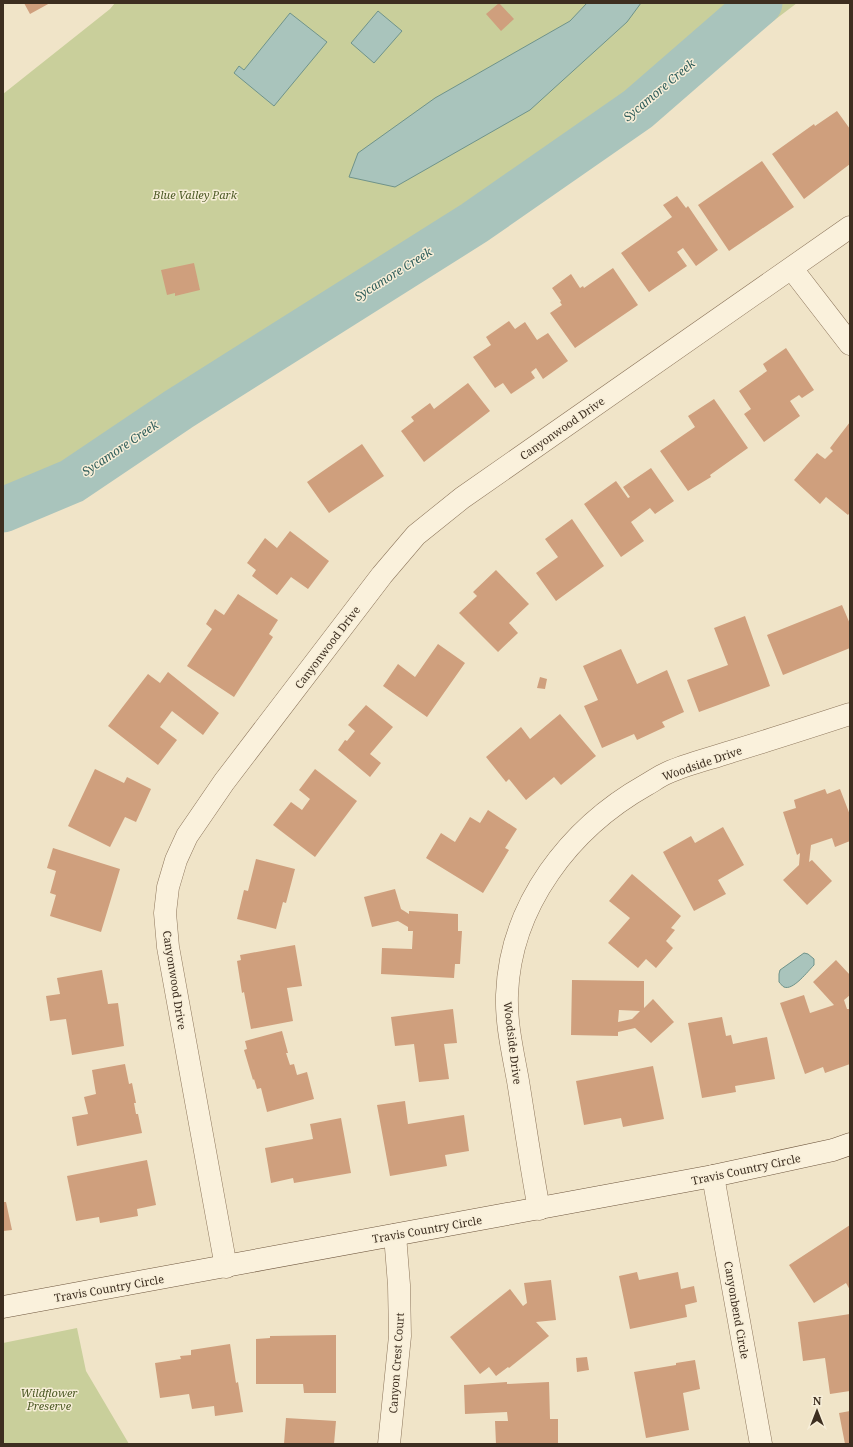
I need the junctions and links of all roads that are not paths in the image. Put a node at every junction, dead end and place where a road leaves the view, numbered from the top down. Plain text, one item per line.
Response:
1 (850, 227) edge
2 (792, 269) junction
3 (850, 344) edge
4 (850, 714) edge
5 (850, 1144) edge
6 (713, 1176) junction
7 (539, 1209) junction
8 (395, 1235) junction
9 (226, 1267) junction
10 (3, 1307) edge
11 (389, 1444) edge
12 (761, 1444) edge

1 - 2 street, Canyonwood Drive
2 - 3 street
2 - 9 street, Canyonwood Drive
4 - 7 street, Woodside Drive
5 - 6 street, Travis Country Circle
6 - 7 street, Travis Country Circle
6 - 12 street, Canyonbend Circle
7 - 8 street, Travis Country Circle
8 - 9 street, Travis Country Circle
8 - 11 street, Canyon Crest Court
9 - 10 street, Travis Country Circle

